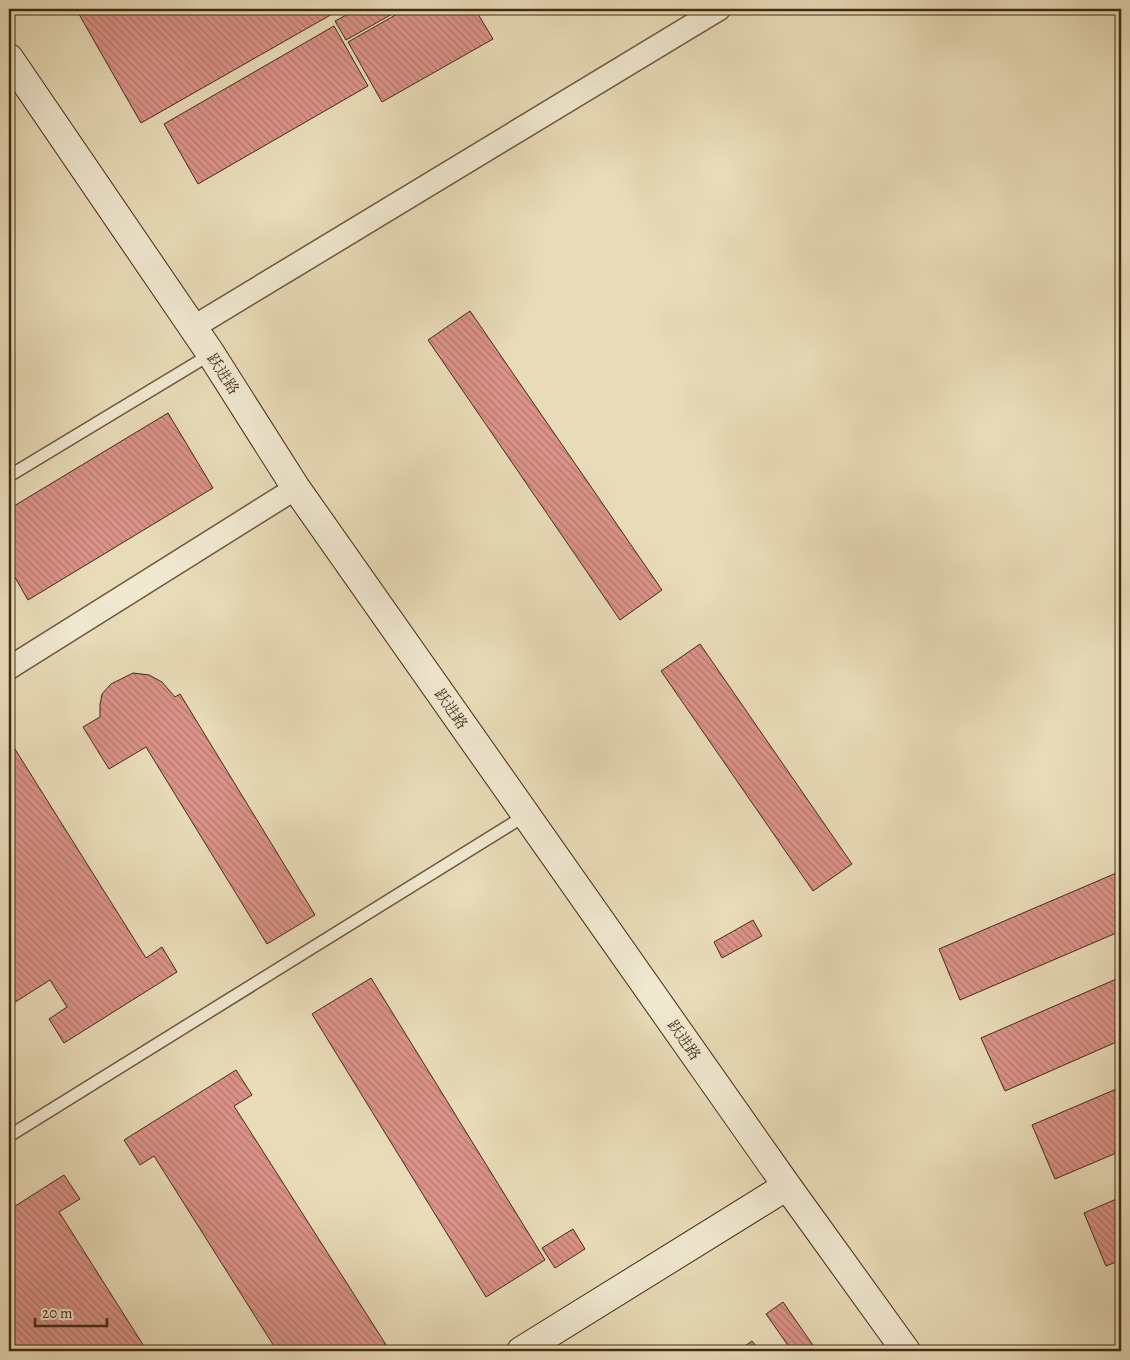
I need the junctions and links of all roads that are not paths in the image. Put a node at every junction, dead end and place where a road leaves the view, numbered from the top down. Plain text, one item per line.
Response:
1 (719, 9) edge
2 (9, 58) edge
3 (192, 328) junction
4 (211, 354) junction
5 (9, 476) edge
6 (296, 488) junction
7 (9, 668) edge
8 (526, 815) junction
9 (9, 1136) edge
10 (787, 1186) junction
11 (521, 1351) edge
12 (906, 1351) edge

1 - 3 street
2 - 3 main road, 跃进路
3 - 4 main road, 跃进路
4 - 5 lane
4 - 6 main road, 跃进路
6 - 7 street
6 - 8 main road, 跃进路
8 - 9 lane
8 - 10 main road, 跃进路
10 - 11 main road
10 - 12 main road, 跃进路

